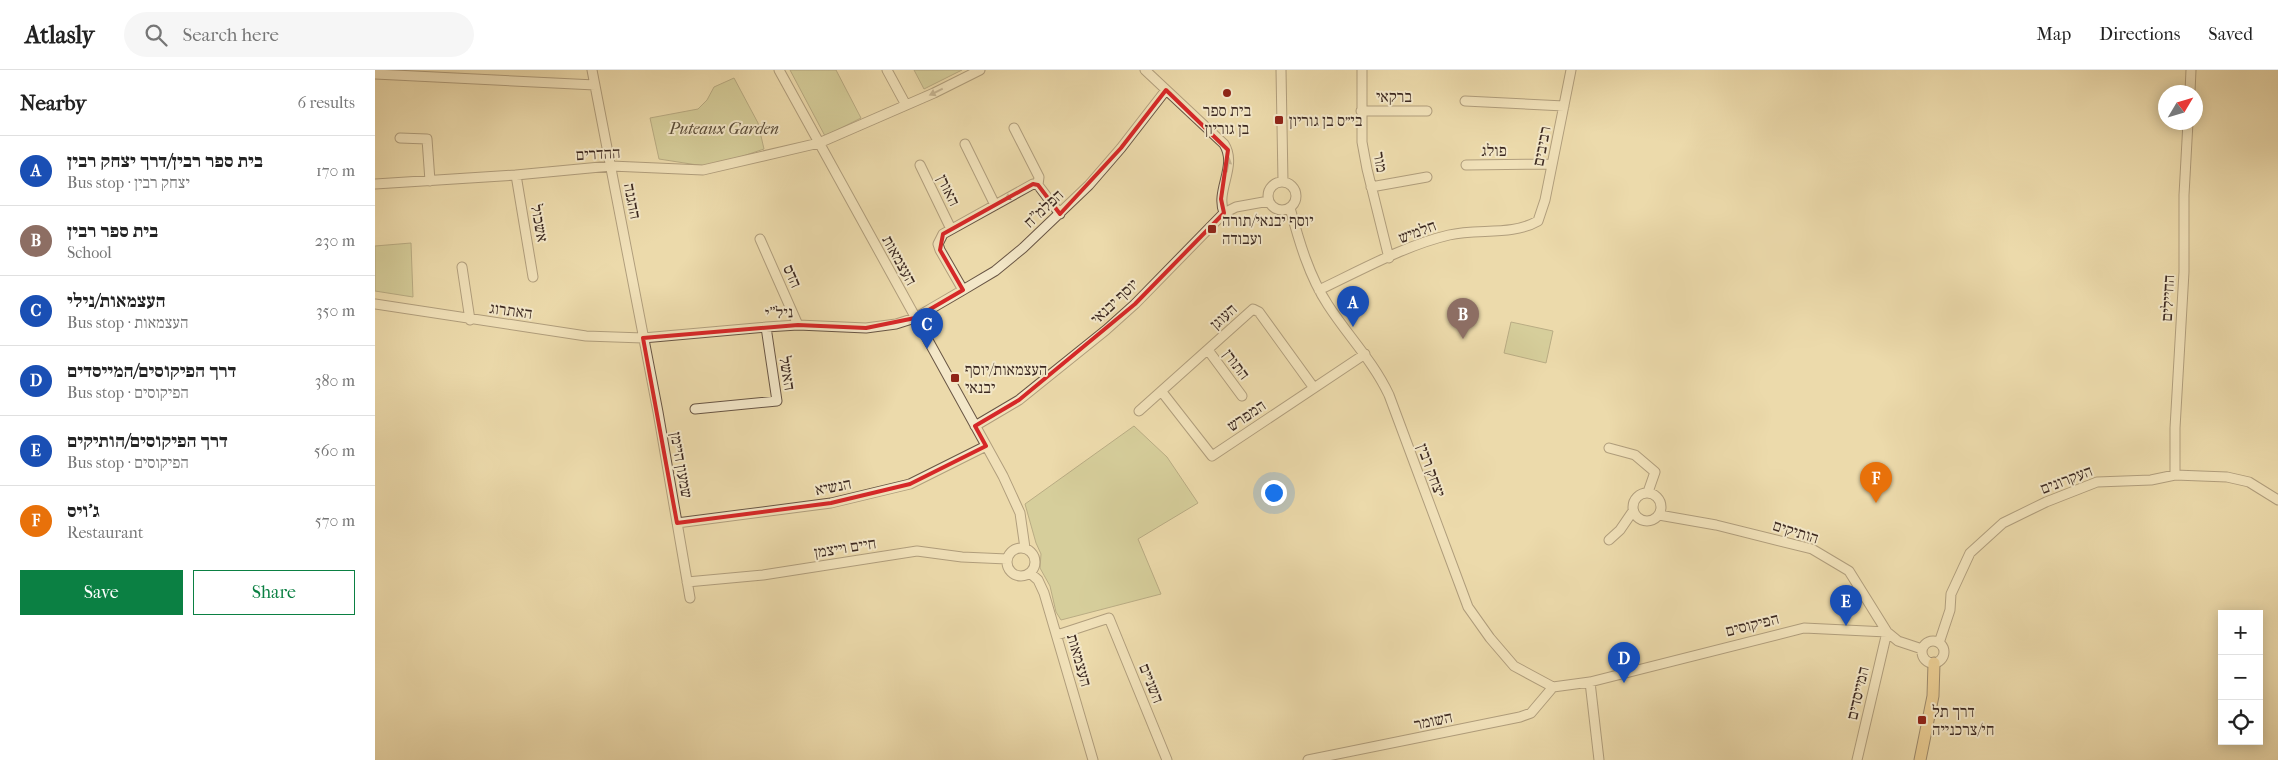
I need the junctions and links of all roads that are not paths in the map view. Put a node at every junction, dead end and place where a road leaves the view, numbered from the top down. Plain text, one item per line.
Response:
1 (592, 70) edge
2 (779, 70) edge
3 (887, 70) edge
4 (980, 70) edge
5 (1145, 70) edge
6 (1281, 70) edge
7 (1362, 70) edge
8 (1571, 70) edge
9 (2191, 70) edge
10 (375, 74) edge
11 (461, 75) edge
12 (595, 85) junction
13 (2190, 85) edge
14 (1166, 90) junction
15 (1465, 101) dead end
16 (906, 105) junction
17 (1564, 106) junction
18 (1361, 111) junction
19 (1427, 111) dead end
20 (1014, 128) dead end
21 (2188, 130) edge
22 (400, 138) dead end
23 (819, 143) junction
24 (965, 144) dead end
25 (1552, 164) junction
26 (920, 165) dead end
27 (1466, 165) dead end
28 (611, 166) junction
29 (516, 175) junction
30 (1427, 178) dead end
31 (430, 181) junction
32 (1283, 182) junction
33 (375, 184) edge
34 (1038, 184) junction
35 (1371, 187) junction
36 (1269, 201) junction
37 (995, 205) junction
38 (1290, 208) junction
39 (1224, 213) junction
40 (1059, 214) junction
41 (1532, 224) joint
42 (951, 228) junction
43 (760, 239) dead end
44 (1389, 258) junction
45 (462, 267) dead end
46 (533, 277) dead end
47 (963, 290) junction
48 (1319, 290) junction
49 (375, 304) edge
50 (915, 318) junction
51 (470, 320) junction
52 (798, 325) junction
53 (766, 327) junction
54 (643, 338) junction
55 (1208, 350) junction
56 (1365, 354) junction
57 (1314, 388) junction
58 (1162, 392) junction
59 (1242, 396) dead end
60 (695, 408) dead end
61 (1139, 411) dead end
62 (975, 426) junction
63 (986, 446) junction
64 (1609, 448) dead end
65 (2175, 475) junction
66 (1648, 492) junction
67 (2278, 500) edge
68 (1633, 511) junction
69 (1659, 516) junction
70 (677, 523) junction
71 (1609, 540) dead end
72 (1025, 548) junction
73 (1007, 559) junction
74 (1030, 574) junction
75 (687, 582) junction
76 (690, 598) dead end
77 (1887, 632) junction
78 (1057, 635) junction
79 (1939, 643) junction
80 (1922, 649) junction
81 (1934, 663) junction
82 (1590, 682) junction
83 (1553, 688) junction
84 (1093, 760) edge
85 (1167, 760) edge
86 (1308, 760) edge
87 (1599, 760) edge
88 (1857, 760) edge
89 (1920, 760) edge

1 - 12 street, ההגנה
2 - 23 street, העצמאות
3 - 16 street
4 -> 16 street, ההדרים
5 - 14 street
6 - 32 street
7 - 18 street, מור
8 - 17 street, רביבים
9 - 13 street
10 - 11 street
11 - 12 street
12 - 28 street, ההגנה
39 -> 14 street
14 - 40 street, הפלמ"ח
15 - 17 street
16 - 23 street, ההדרים
17 - 25 street, רביבים
18 - 19 street, ברקאי
18 - 35 street, מור
20 - 34 street
21 - 65 street, החיילים
22 - 31 street
23 - 28 street, ההדרים
23 - 50 street, העצמאות
24 - 37 street
25 - 27 street, פולג
25 - 41 street, רביבים
26 - 42 street, האורן
28 - 29 street, ההדרים
28 - 54 street, ההגנה
29 - 31 street, ההדרים
29 - 46 street, אשכול
30 - 35 street
31 - 33 street, ההדרים
32 - 36 street
32 - 38 street
34 -> 37 street, האורן
34 - 40 street
35 - 44 street, מור
36 - 38 street
36 - 39 street, יוסף יבנאי
37 - 42 street, האורן
38 - 48 street, יצחק רבין
39 - 62 street, יוסף יבנאי
40 - 47 street, הפלמ"ח
41 - 44 street, חלמיש
42 - 47 street, האורן
43 - 52 street, הדס
44 - 48 street, חלמיש
45 - 51 street
47 - 50 street, הפלמ"ח
48 - 56 street, יצחק רבין
49 - 51 street, האתרוג
50 - 52 street, ניל"י
50 - 62 street, העצמאות
51 - 54 street, האתרוג
52 - 53 street, ניל"י
53 - 54 street, ניל"י
53 - 60 street, האשל
54 - 70 street, שמעון היימן
55 - 57 street, העוגן
55 - 58 street, העוגן
55 - 59 street, התורן
56 - 57 street, המפרש
56 - 83 street, יצחק רבין
57 - 58 street, המפרש
58 - 61 street, העוגן
62 - 63 street, העצמאות
63 - 70 street, הנשיא
63 - 72 street, העצמאות
64 - 66 street
65 - 67 street, העקרונים
65 - 79 street, העקרונים
66 - 68 street
66 - 69 street
68 - 69 street
68 - 71 street
69 - 77 street, הותיקים
70 - 75 street, שמעון היימן
72 - 73 street
72 - 74 street
73 - 74 street
73 - 75 street, חיים וייצמן
74 - 78 street, העצמאות
75 - 76 street, שמעון היימן
77 - 80 street, הפיקוסים
77 - 82 street, הפיקוסים
77 - 88 street, המייסדים
78 - 84 street, העצמאות
78 - 85 street, השניים
79 - 80 street
79 - 81 street
80 - 81 street
81 - 89 main road
82 - 83 street
82 - 87 street
83 - 86 street, השומר

